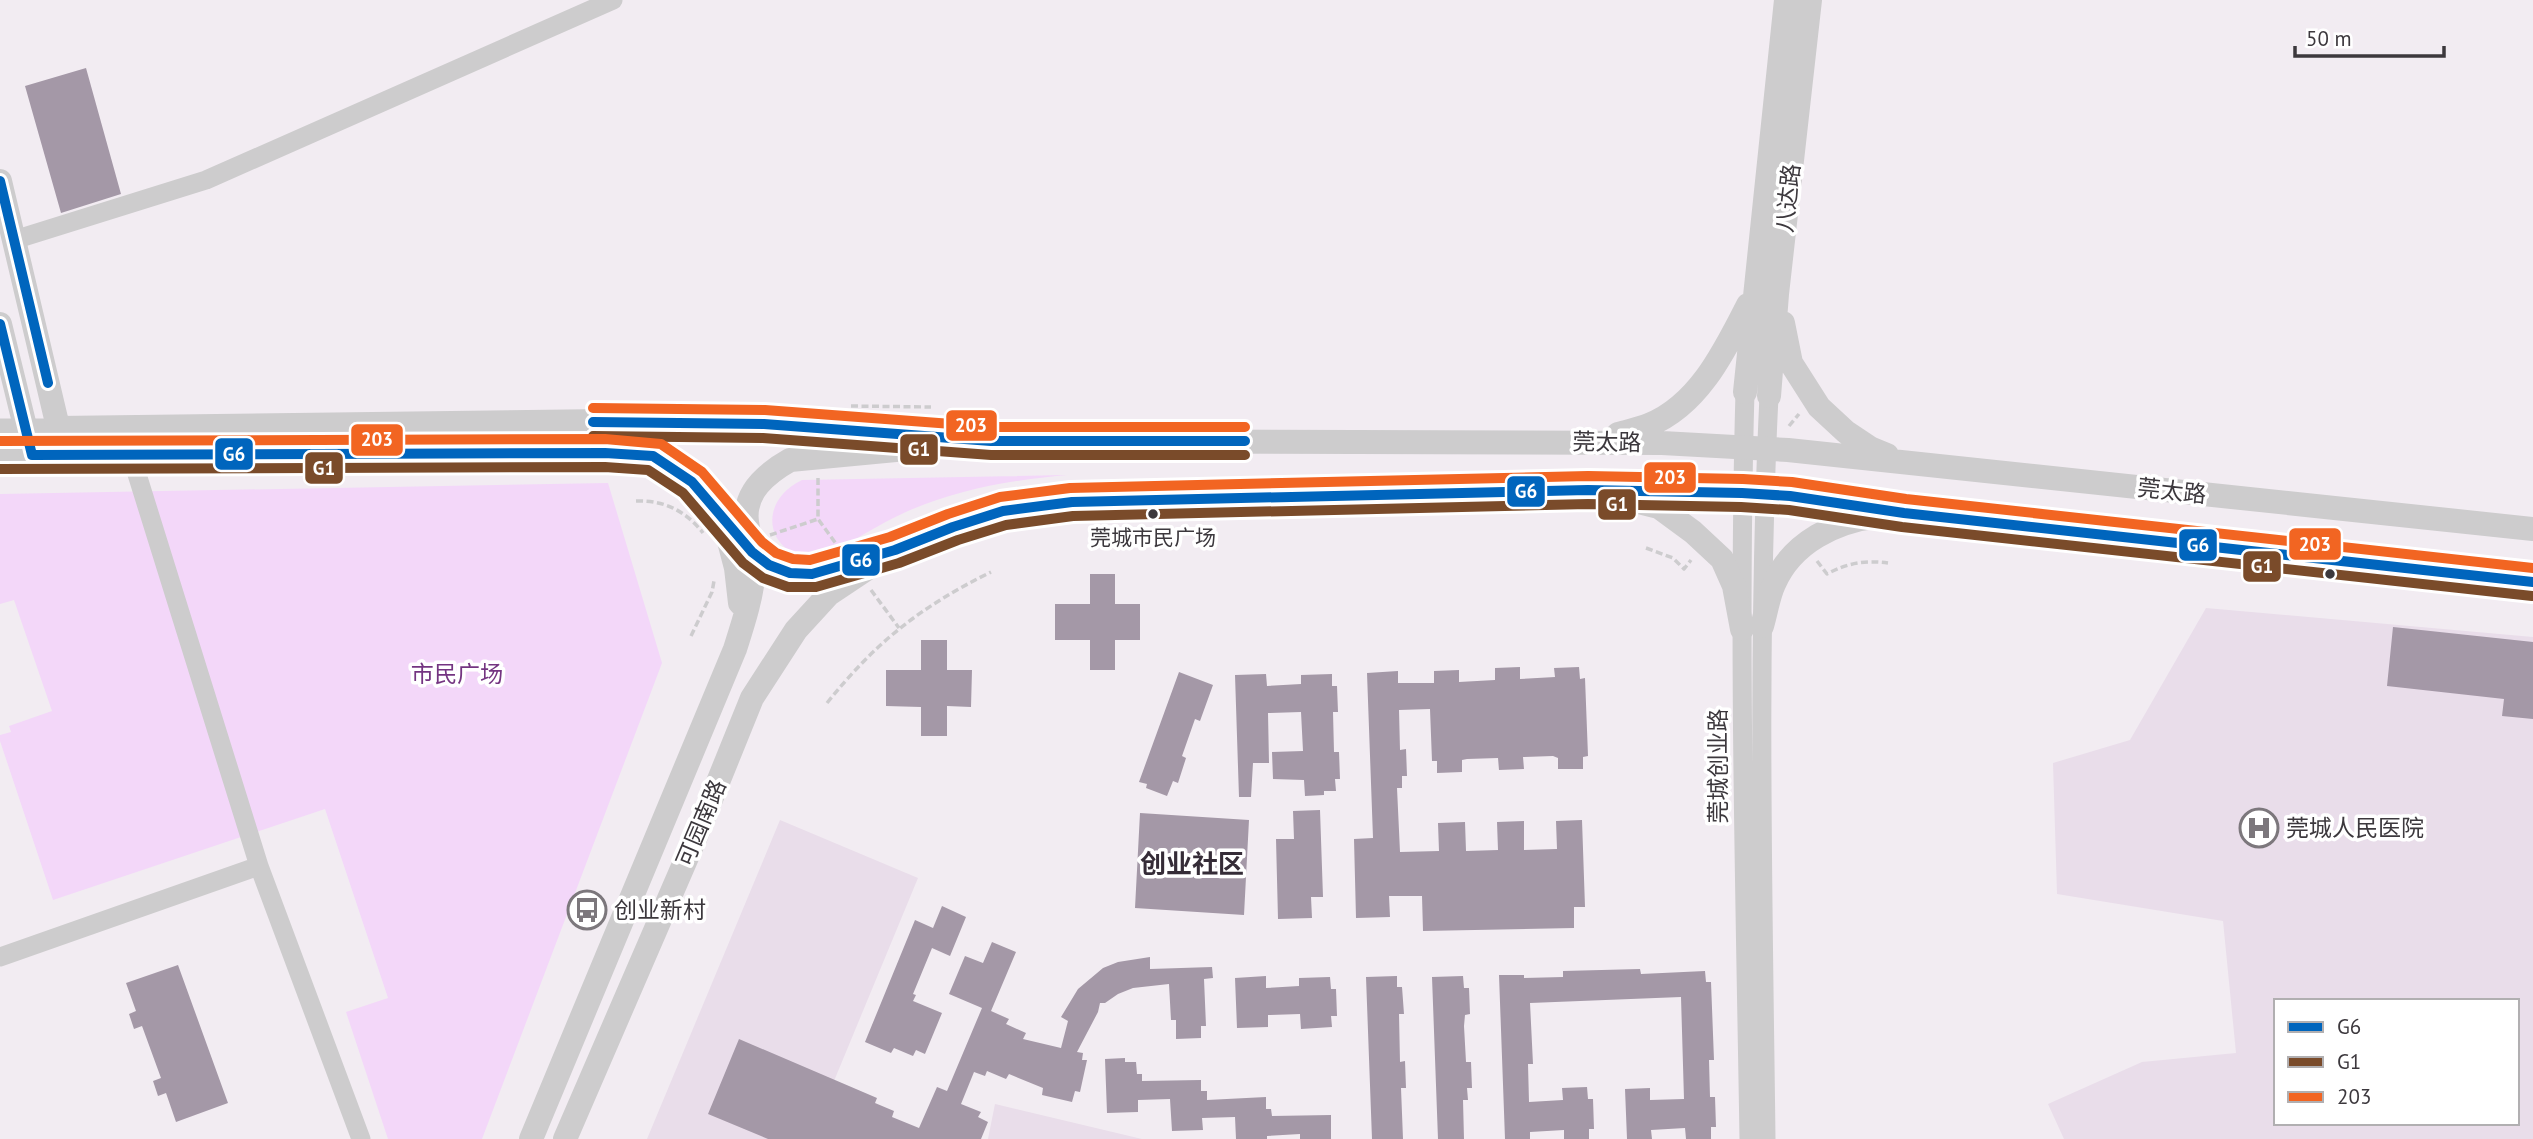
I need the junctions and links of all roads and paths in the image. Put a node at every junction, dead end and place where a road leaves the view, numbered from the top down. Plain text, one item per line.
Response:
1 (613, 0) edge
2 (1786, 0) edge
3 (1810, 0) edge
4 (0, 181) edge
5 (14, 240) junction
6 (1765, 294) junction
7 (0, 324) edge
8 (1757, 394) joint
9 (0, 428) edge
10 (58, 428) junction
11 (26, 429) junction
12 (1594, 441) junction
13 (991, 442) junction
14 (1755, 448) junction
15 (32, 455) junction
16 (65, 455) junction
17 (131, 455) junction
18 (0, 456) edge
19 (1907, 463) junction
20 (1588, 490) junction
21 (1753, 493) junction
22 (636, 501) dead end
23 (1904, 513) junction
24 (2533, 528) edge
25 (715, 530) junction
26 (895, 550) junction
27 (752, 552) junction
28 (1813, 556) dead end
29 (1888, 563) dead end
30 (990, 572) dead end
31 (715, 574) dead end
32 (2533, 582) edge
33 (743, 625) junction
34 (1752, 628) junction
35 (691, 636) dead end
36 (827, 703) dead end
37 (259, 866) junction
38 (0, 957) edge
39 (361, 1139) edge
40 (531, 1139) edge
41 (565, 1139) edge
42 (1749, 1139) edge
43 (1766, 1139) edge

1 - 5 street
2 - 6 main road, 八达路
3 - 6 main road, 八达路
4 - 5 main road
5 - 10 main road
6 - 8 main road, 八达路
6 - 12 main road
6 - 19 main road
7 - 11 main road
8 - 14 street, 莞城创业路
9 - 11 street
10 - 11 street
10 - 13 main road
10 - 16 main road
11 - 15 main road
12 - 13 main road, 莞太路
12 - 14 main road, 莞太路
13 - 27 main road, 莞太路
14 - 19 main road, 莞太路
14 - 21 street, 莞城创业路
15 - 16 main road
15 - 18 street
16 - 17 main road
17 - 25 main road
17 - 37 street
19 - 24 main road, 莞太路
20 - 21 main road, 莞太路
20 - 26 main road, 莞太路
20 - 34 main road
21 - 23 main road, 莞太路
21 - 34 street, 莞城创业路
22 - 25 path
23 - 32 main road, 莞太路
23 - 34 main road
25 - 27 main road
25 - 33 main road
26 - 27 main road
26 - 41 main road, 可园南路
27 - 33 main road, 可园南路
28 - 29 path
30 - 36 path
31 - 35 path
33 - 40 main road, 可园南路
34 - 42 street, 莞城创业路
34 - 43 street, 莞城创业路
37 - 38 street
37 - 39 street

